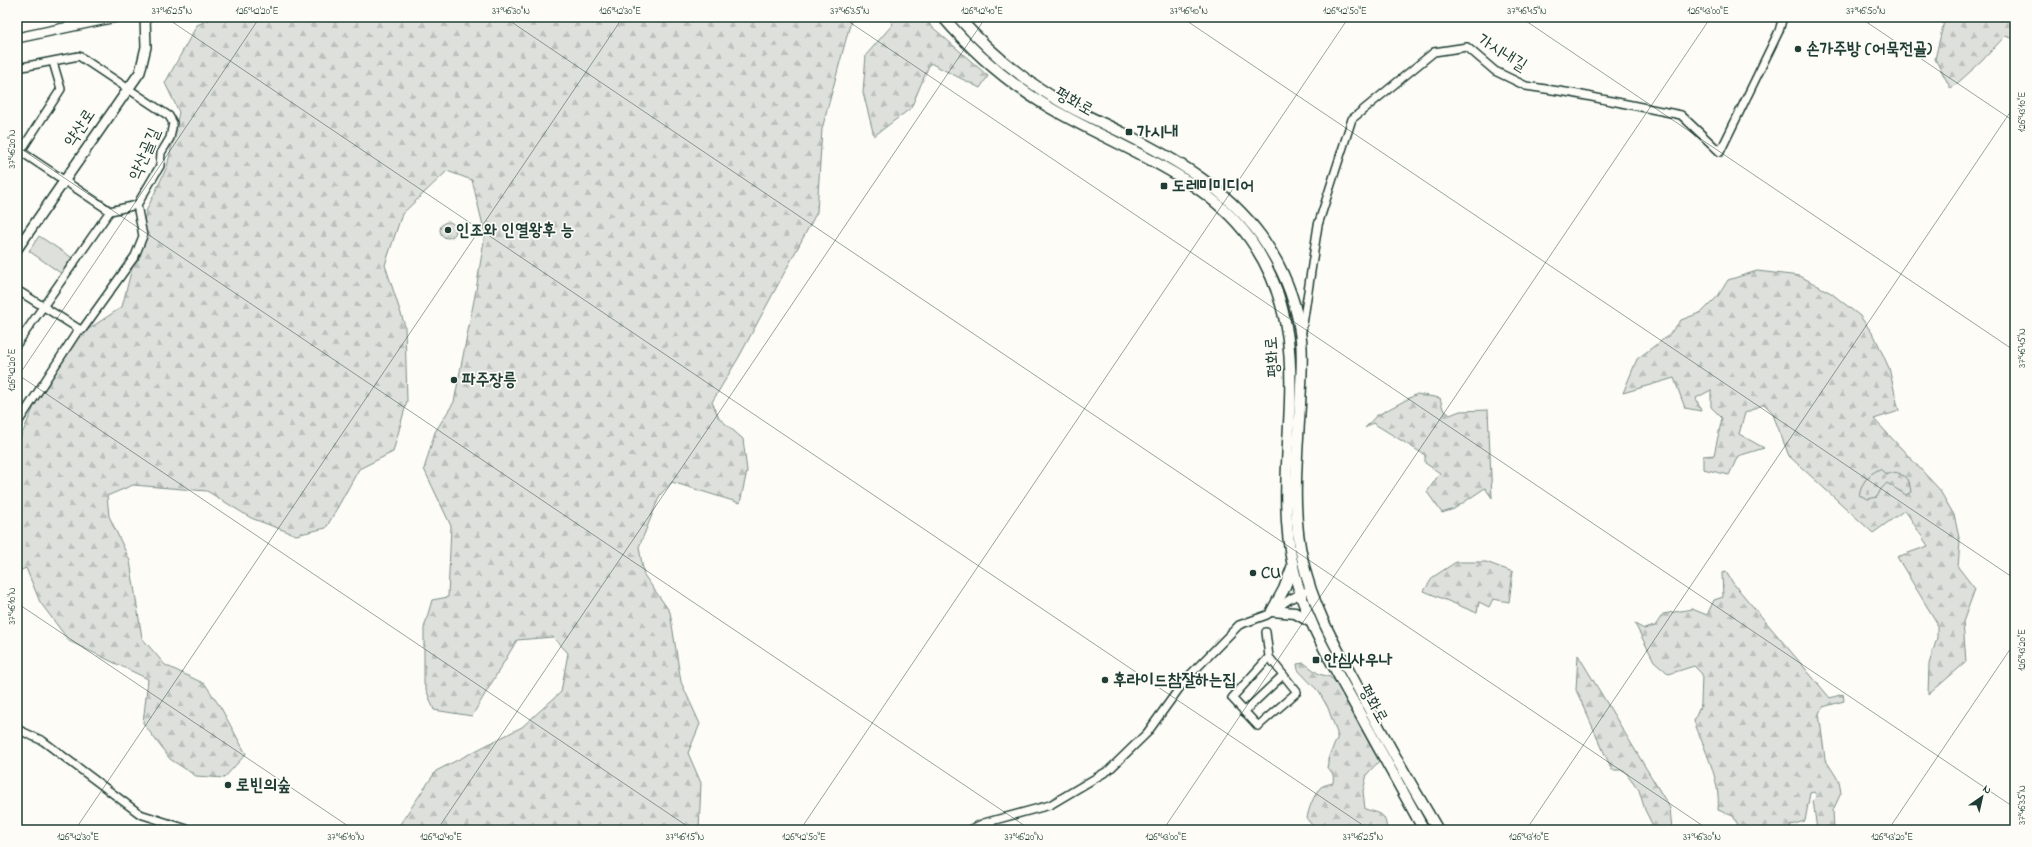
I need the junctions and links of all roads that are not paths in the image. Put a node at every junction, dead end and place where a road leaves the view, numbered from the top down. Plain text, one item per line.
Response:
1 (116, 17) edge
2 (145, 17) edge
3 (943, 17) edge
4 (958, 17) edge
5 (1783, 17) edge
6 (17, 38) edge
7 (53, 62) junction
8 (17, 68) edge
9 (128, 87) junction
10 (18, 153) edge
11 (65, 179) junction
12 (137, 205) junction
13 (110, 211) junction
14 (17, 249) edge
15 (17, 290) edge
16 (43, 306) junction
17 (79, 329) junction
18 (1301, 339) junction
19 (17, 344) edge
20 (17, 424) edge
21 (1293, 565) junction
22 (1306, 592) junction
23 (1272, 611) junction
24 (1311, 622) junction
25 (1266, 632) dead end
26 (1269, 657) junction
27 (1284, 675) junction
28 (1244, 712) junction
29 (17, 729) edge
30 (190, 830) edge
31 (970, 830) edge
32 (1424, 830) edge
33 (1438, 830) edge

1 - 6 street
2 - 9 street, 약산로
3 - 21 main road, 평화로
4 - 18 main road, 평화로
5 - 18 street, 가시내길
7 - 8 street
7 - 9 street
7 - 10 street
9 - 11 street, 약산로
9 - 12 street, 약산골길
10 - 11 street
11 - 13 street
11 - 14 street, 약산로
12 - 13 street, 약산골길
12 - 17 street, 약산골길
13 - 16 street
15 - 16 street
16 - 17 street
16 - 19 street
17 - 20 street, 약산골길
18 - 22 main road, 평화로
21 - 22 main road, 평화로
21 - 23 main road
22 - 23 street
22 - 24 main road, 평화로
22 - 33 main road, 평화로
23 - 24 main road
23 - 31 street
24 - 32 main road, 평화로
25 - 26 street
26 - 27 street
26 - 28 street
27 - 28 street
27 - 28 street
29 - 30 street

